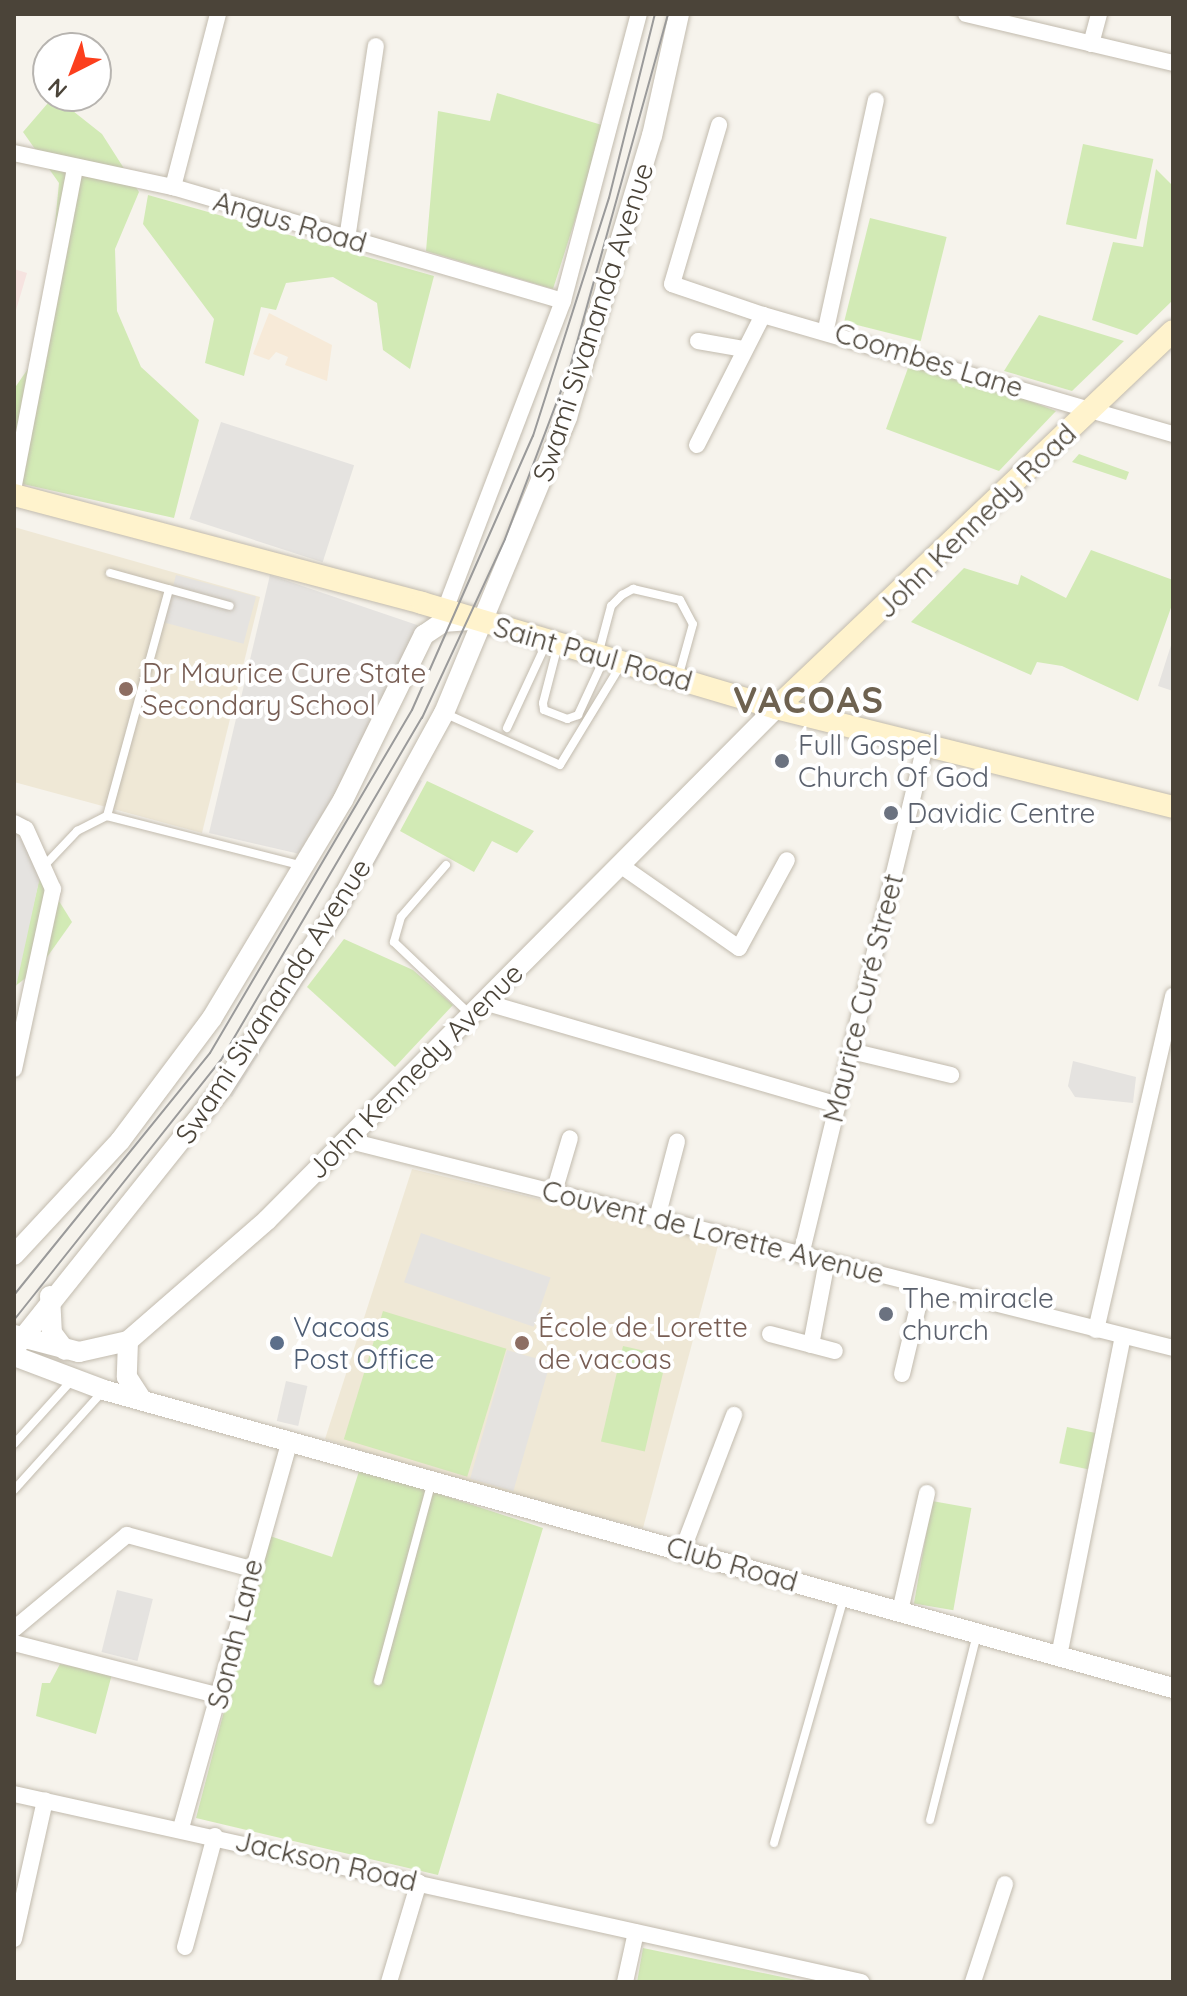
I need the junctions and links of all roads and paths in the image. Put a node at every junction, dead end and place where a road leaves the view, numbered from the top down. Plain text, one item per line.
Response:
1 (218, 14) edge
2 (639, 14) edge
3 (679, 14) edge
4 (966, 14) edge
5 (1099, 14) edge
6 (1002, 18) edge
7 (1091, 44) junction
8 (376, 46) dead end
9 (1173, 63) edge
10 (876, 100) dead end
11 (719, 125) dead end
12 (14, 153) edge
13 (75, 168) junction
14 (173, 187) junction
15 (347, 239) junction
16 (563, 301) junction
17 (763, 315) junction
18 (826, 329) junction
19 (1173, 331) edge
20 (698, 341) dead end
21 (744, 349) junction
22 (1094, 410) junction
23 (1173, 434) edge
24 (697, 445) dead end
25 (14, 485) edge
26 (14, 495) edge
27 (110, 573) dead end
28 (169, 589) junction
29 (406, 599) junction
30 (230, 606) dead end
31 (445, 610) junction
32 (486, 623) junction
33 (424, 635) junction
34 (552, 643) junction
35 (608, 659) junction
36 (677, 679) junction
37 (776, 708) junction
38 (444, 713) junction
39 (507, 728) dead end
40 (926, 742) junction
41 (1173, 807) edge
42 (107, 816) junction
43 (14, 823) edge
44 (787, 860) dead end
45 (446, 865) dead end
46 (620, 865) junction
47 (303, 866) junction
48 (43, 867) junction
49 (1173, 996) edge
50 (477, 1008) junction
51 (851, 1051) junction
52 (14, 1069) edge
53 (951, 1075) dead end
54 (838, 1105) junction
55 (570, 1138) dead end
56 (346, 1140) junction
57 (677, 1142) dead end
58 (554, 1192) junction
59 (657, 1218) junction
60 (14, 1255) edge
61 (801, 1255) junction
62 (827, 1261) junction
63 (923, 1286) junction
64 (50, 1295) junction
65 (1096, 1330) junction
66 (770, 1334) dead end
67 (1123, 1336) junction
68 (128, 1341) junction
69 (16, 1344) edge
70 (811, 1345) junction
71 (1173, 1348) edge
72 (65, 1350) junction
73 (835, 1351) dead end
74 (902, 1374) dead end
75 (74, 1378) junction
76 (104, 1390) junction
77 (142, 1400) junction
78 (734, 1415) dead end
79 (290, 1440) junction
80 (14, 1444) edge
81 (432, 1480) junction
82 (14, 1490) edge
83 (927, 1493) dead end
84 (681, 1554) junction
85 (251, 1569) junction
86 (844, 1596) junction
87 (900, 1611) junction
88 (14, 1629) edge
89 (977, 1634) junction
90 (14, 1643) edge
91 (1059, 1656) junction
92 (378, 1681) dead end
93 (1173, 1688) edge
94 (221, 1696) junction
95 (14, 1794) edge
96 (45, 1800) junction
97 (930, 1820) dead end
98 (181, 1828) junction
99 (215, 1836) junction
100 (774, 1843) dead end
101 (419, 1882) junction
102 (1005, 1884) dead end
103 (636, 1932) junction
104 (14, 1939) edge
105 (185, 1947) dead end
106 (389, 1982) edge
107 (625, 1982) edge
108 (861, 1982) edge
109 (973, 1982) edge

1 - 14 street
2 - 16 street
3 - 32 street, Swami Sivananda Avenue
4 - 6 street
5 - 7 street
6 - 7 street
7 - 9 street
8 - 15 street
10 - 18 street
11 - 17 street, Coombes Lane
12 - 13 street, Angus Road
13 - 14 street, Angus Road
13 - 25 street
14 - 15 street, Angus Road
15 - 16 street, Angus Road
16 - 31 street
17 - 18 street, Coombes Lane
17 - 21 street
18 - 22 street, Coombes Lane
19 - 22 main road, John Kennedy Road
20 - 21 street
21 - 24 street
22 - 23 street, Coombes Lane
22 - 37 main road, John Kennedy Road
26 - 29 main road, Saint Paul Road
27 - 28 lane
28 - 30 lane
28 - 42 lane
29 - 31 main road, Saint Paul Road
29 - 33 street
31 - 32 main road, Saint Paul Road
32 - 33 street
32 - 34 main road, Saint Paul Road
32 - 38 street, Swami Sivananda Avenue
33 - 47 street, Swami Sivananda Avenue
34 - 35 main road, Saint Paul Road
34 - 35 lane
34 - 39 lane
35 - 36 main road, Saint Paul Road
35 - 36 lane
35 - 38 lane
36 - 37 main road, Saint Paul Road
37 - 40 main road, Saint Paul Road
37 - 46 street, John Kennedy Avenue
38 - 64 street, Swami Sivananda Avenue
40 - 41 main road, Saint Paul Road
40 - 51 street, Maurice Curé Street
42 - 47 lane
42 - 48 lane
43 - 48 street
44 - 46 street
45 - 50 lane
46 - 50 street, John Kennedy Avenue
47 - 60 street, Swami Sivananda Avenue
48 - 52 street
49 - 65 street
50 - 54 street
50 - 56 street, John Kennedy Avenue
51 - 53 street
51 - 54 street, Maurice Curé Street
54 - 61 street, Maurice Curé Street
55 - 58 street
56 - 58 street, Couvent de Lorette Avenue
56 - 68 street, John Kennedy Avenue
57 - 59 street
58 - 59 street, Couvent de Lorette Avenue
59 - 61 street, Couvent de Lorette Avenue
61 - 62 street, Couvent de Lorette Avenue
62 - 63 street, Couvent de Lorette Avenue
62 - 70 street
63 - 65 street, Couvent de Lorette Avenue
63 - 74 street
64 - 69 street, Swami Sivananda Avenue
64 - 72 street
65 - 67 street, Couvent de Lorette Avenue
66 - 70 street
67 - 71 street, Couvent de Lorette Avenue
67 - 91 street
68 - 72 street
68 - 77 street
69 - 72 street
69 - 75 street, Club Road
70 - 73 street
75 - 76 street, Club Road
75 - 80 lane
76 - 77 street, Club Road
76 - 82 lane
77 - 79 street, Club Road
78 - 84 street
79 - 81 street, Club Road
79 - 85 street, Sonah Lane
81 - 84 street, Club Road
81 - 92 lane
83 - 87 street
84 - 86 street, Club Road
85 - 88 street
85 - 94 street, Sonah Lane
86 - 87 street, Club Road
86 - 100 lane
87 - 89 street, Club Road
89 - 91 street, Club Road
89 - 97 lane
90 - 94 street
91 - 93 street, Club Road
94 - 98 street, Sonah Lane
95 - 96 street, Jackson Road
96 - 98 street, Jackson Road
96 - 104 street
98 - 99 street, Jackson Road
99 - 101 street, Jackson Road
99 - 105 street
101 - 103 street, Jackson Road
101 - 106 street
102 - 109 street
103 - 107 street
103 - 108 street, Jackson Road

